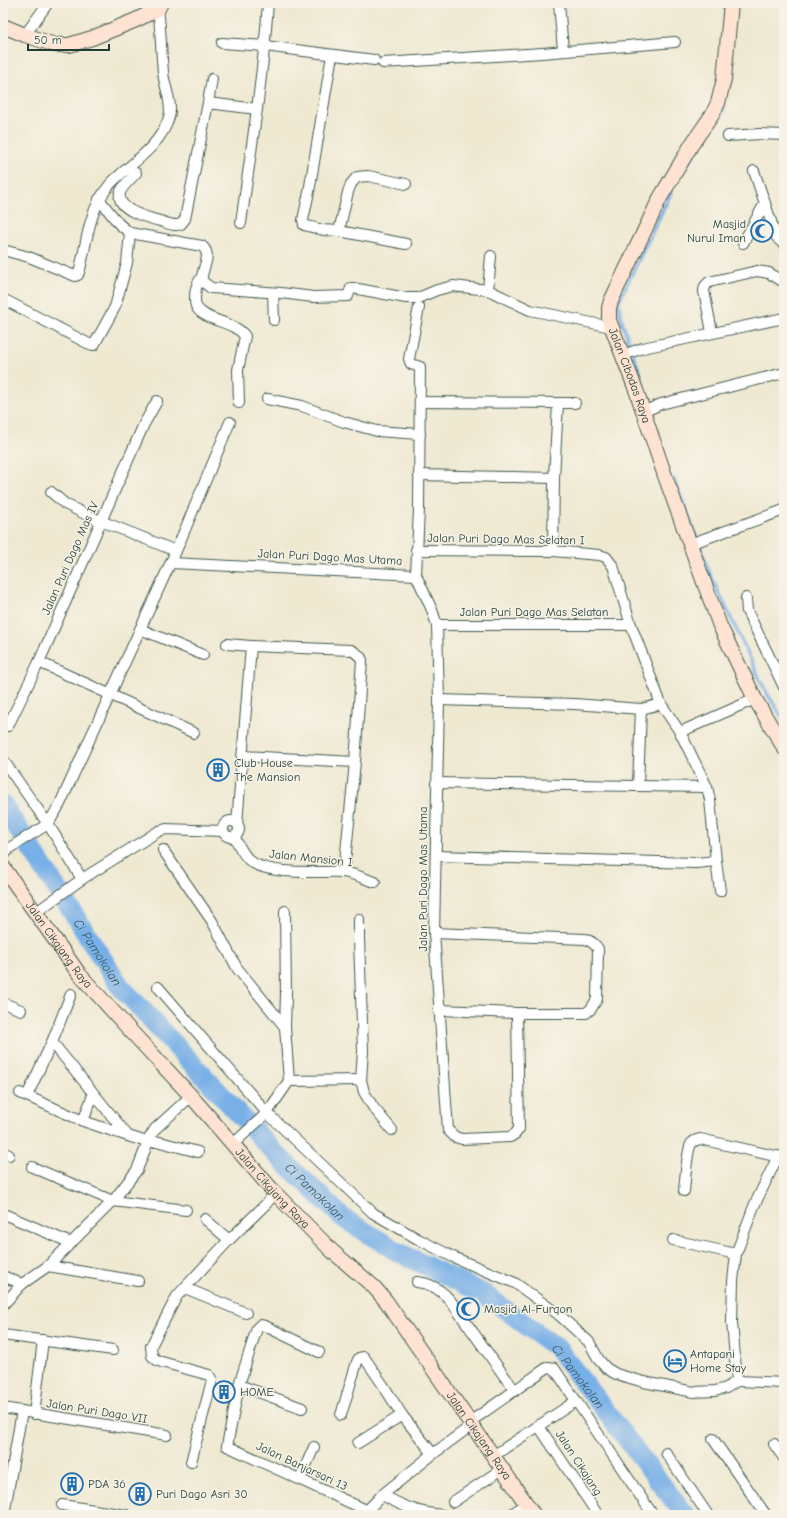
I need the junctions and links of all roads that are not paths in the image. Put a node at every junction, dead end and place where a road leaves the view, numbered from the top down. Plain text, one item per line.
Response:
1 (48, 3) edge
2 (268, 3) edge
3 (559, 3) edge
4 (732, 3) edge
5 (159, 6) edge
6 (3, 26) edge
7 (25, 36) junction
8 (675, 42) dead end
9 (222, 43) dead end
10 (265, 46) junction
11 (563, 50) junction
12 (332, 55) junction
13 (212, 80) dead end
14 (208, 102) junction
15 (257, 109) junction
16 (784, 135) edge
17 (728, 136) dead end
18 (754, 171) dead end
19 (136, 173) dead end
20 (406, 184) dead end
21 (99, 199) junction
22 (765, 203) junction
23 (241, 223) dead end
24 (339, 231) junction
25 (130, 233) junction
26 (743, 243) dead end
27 (406, 244) dead end
28 (784, 244) edge
29 (3, 250) edge
30 (491, 256) dead end
31 (201, 278) junction
32 (784, 282) edge
33 (488, 290) junction
34 (273, 293) junction
35 (3, 299) edge
36 (419, 307) dead end
37 (784, 318) edge
38 (274, 320) dead end
39 (611, 327) junction
40 (712, 332) junction
41 (626, 354) junction
42 (784, 373) edge
43 (267, 399) dead end
44 (157, 401) dead end
45 (421, 402) junction
46 (239, 403) dead end
47 (575, 403) dead end
48 (558, 404) junction
49 (648, 410) junction
50 (230, 422) dead end
51 (420, 434) junction
52 (420, 476) junction
53 (554, 478) junction
54 (51, 492) dead end
55 (784, 510) edge
56 (101, 521) junction
57 (696, 542) junction
58 (416, 550) junction
59 (553, 551) junction
60 (176, 552) junction
61 (171, 563) junction
62 (416, 575) junction
63 (746, 598) dead end
64 (437, 625) junction
65 (631, 625) junction
66 (140, 628) junction
67 (227, 644) dead end
68 (250, 646) junction
69 (203, 655) dead end
70 (39, 662) junction
71 (784, 687) edge
72 (110, 695) junction
73 (755, 699) junction
74 (439, 700) junction
75 (661, 704) junction
76 (641, 709) junction
77 (8, 726) dead end
78 (680, 732) junction
79 (194, 733) dead end
80 (784, 748) edge
81 (242, 756) junction
82 (3, 760) edge
83 (355, 762) junction
84 (436, 783) junction
85 (638, 786) junction
86 (707, 787) junction
87 (48, 824) junction
88 (237, 824) junction
89 (223, 831) junction
90 (234, 836) junction
91 (163, 850) dead end
92 (3, 856) edge
93 (436, 856) junction
94 (716, 862) junction
95 (3, 867) edge
96 (344, 872) junction
97 (79, 881) junction
98 (375, 882) dead end
99 (720, 891) dead end
100 (284, 911) dead end
101 (35, 913) junction
102 (360, 919) dead end
103 (434, 933) junction
104 (158, 987) dead end
105 (71, 994) dead end
106 (3, 1003) edge
107 (21, 1010) dead end
108 (439, 1010) junction
109 (517, 1013) junction
110 (285, 1028) junction
111 (52, 1042) junction
112 (361, 1080) junction
113 (289, 1081) junction
114 (93, 1095) junction
115 (192, 1096) junction
116 (264, 1116) junction
117 (83, 1121) junction
118 (392, 1130) dead end
119 (128, 1136) junction
120 (147, 1142) junction
121 (234, 1142) junction
122 (198, 1152) dead end
123 (781, 1157) edge
124 (32, 1167) dead end
125 (684, 1191) dead end
126 (275, 1193) junction
127 (113, 1201) junction
128 (186, 1210) dead end
129 (6, 1215) dead end
130 (205, 1218) dead end
131 (230, 1240) junction
132 (673, 1240) dead end
133 (71, 1243) junction
134 (736, 1254) junction
135 (48, 1266) junction
136 (3, 1276) edge
137 (138, 1281) dead end
138 (417, 1282) dead end
139 (22, 1284) junction
140 (185, 1288) junction
141 (3, 1305) edge
142 (246, 1312) dead end
143 (3, 1335) edge
144 (43, 1340) junction
145 (113, 1350) dead end
146 (319, 1352) dead end
147 (737, 1381) junction
148 (784, 1384) edge
149 (239, 1385) junction
150 (515, 1392) junction
151 (576, 1401) junction
152 (3, 1408) edge
153 (302, 1408) dead end
154 (22, 1411) junction
155 (34, 1414) junction
156 (341, 1415) dead end
157 (402, 1416) junction
158 (471, 1424) junction
159 (538, 1425) junction
160 (167, 1435) dead end
161 (713, 1439) dead end
162 (358, 1443) dead end
163 (774, 1444) dead end
164 (314, 1446) dead end
165 (666, 1453) dead end
166 (433, 1454) junction
167 (493, 1456) junction
168 (784, 1458) edge
169 (191, 1462) dead end
170 (502, 1469) junction
171 (300, 1479) junction
172 (7, 1482) edge
173 (382, 1495) junction
174 (453, 1502) dead end
175 (62, 1505) dead end
176 (530, 1510) edge
177 (95, 1513) edge
178 (365, 1513) edge
179 (4, 1515) edge
180 (126, 1515) edge
181 (443, 1515) edge
182 (510, 1515) edge
183 (598, 1515) edge
184 (653, 1515) edge
185 (708, 1515) edge
186 (766, 1515) edge

1 - 7 street
2 - 10 street
3 - 11 street
4 - 39 street, Jalan Cibodas Raya
5 - 7 street
5 - 21 street
6 - 7 street
8 - 11 street
9 - 10 street
10 - 12 street
10 - 15 street
11 - 12 street
12 - 24 street
13 - 14 street
14 - 15 street
14 - 19 street
15 - 23 street
16 - 17 street
18 - 22 street
20 - 24 street
21 - 25 street
21 - 29 street
22 - 26 street
22 - 28 street
24 - 27 street
25 - 31 street
25 - 35 street
30 - 33 street
31 - 34 street
31 - 46 street
32 - 40 street
33 - 34 street
33 - 39 street
34 - 38 street
36 - 45 street
37 - 40 street
39 - 41 street, Jalan Cibodas Raya
40 - 41 street
41 - 49 street, Jalan Cibodas Raya
42 - 49 street
43 - 51 street
44 - 56 street, Jalan Puri Dago Mas IV
45 - 48 street
45 - 51 street
47 - 48 street
48 - 53 street
49 - 57 street, Jalan Cibodas Raya
50 - 60 street
51 - 52 street
52 - 53 street
52 - 58 street
53 - 59 street
54 - 56 street
55 - 57 street
56 - 60 street
56 - 70 street, Jalan Puri Dago Mas IV
57 - 73 street, Jalan Cibodas Raya
58 - 59 street, Jalan Puri Dago Mas Selatan I
58 - 62 street
59 - 65 street, Jalan Puri Dago Mas Selatan I
60 - 61 street
61 - 62 street, Jalan Puri Dago Mas Utama
61 - 66 street
62 - 64 street, Jalan Puri Dago Mas Utama
63 - 71 street
64 - 65 street, Jalan Puri Dago Mas Selatan
64 - 74 street, Jalan Puri Dago Mas Utama
65 - 75 street, Jalan Puri Dago Mas Selatan I
66 - 69 street
66 - 72 street
67 - 68 street
68 - 81 street
68 - 83 street
70 - 72 street
70 - 77 street, Jalan Puri Dago Mas IV
72 - 79 street
72 - 87 street
73 - 78 street
73 - 80 street, Jalan Cibodas Raya
74 - 76 street
74 - 84 street, Jalan Puri Dago Mas Utama
75 - 76 street
75 - 78 street, Jalan Puri Dago Mas Selatan I
76 - 85 street
78 - 86 street, Jalan Puri Dago Mas Selatan I
81 - 83 street
81 - 88 street
82 - 87 street
83 - 96 street
84 - 85 street
84 - 93 street, Jalan Puri Dago Mas Utama
85 - 86 street
86 - 94 street, Jalan Puri Dago Mas Selatan I
87 - 92 street
87 - 97 street
88 - 89 street
88 - 90 street
89 - 90 street
89 - 97 street
90 - 96 street, Jalan Mansion I
91 - 110 street
93 - 94 street
93 - 103 street, Jalan Puri Dago Mas Utama
94 - 99 street, Jalan Puri Dago Mas Selatan I
95 - 101 street, Jalan Cikajang Raya
96 - 98 street, Jalan Mansion I
97 - 101 street
100 - 110 street
101 - 115 street, Jalan Cikajang Raya
102 - 112 street
103 - 108 street, Jalan Puri Dago Mas Utama
103 - 109 street
104 - 116 street
105 - 111 street
106 - 107 street
108 - 109 street
108 - 109 street, Jalan Puri Dago Mas Utama
110 - 113 street
111 - 114 street
111 - 117 street
112 - 113 street
112 - 118 street
113 - 116 street
114 - 117 street
114 - 119 street
115 - 120 street
115 - 121 street, Jalan Cikajang Raya
116 - 121 street
116 - 147 street
117 - 119 street
119 - 120 street
120 - 122 street
120 - 127 street
121 - 126 street, Jalan Cikajang Raya
123 - 125 street
123 - 134 street
124 - 127 street
126 - 131 street
126 - 158 street, Jalan Cikajang Raya
127 - 128 street
127 - 133 street
129 - 133 street
130 - 131 street
131 - 140 street
132 - 134 street
133 - 135 street
134 - 147 street
135 - 137 street
135 - 139 street
136 - 139 street
138 - 150 street
139 - 141 street
140 - 142 street
140 - 169 street
143 - 144 street
144 - 145 street
144 - 155 street
146 - 149 street
147 - 148 street
149 - 153 street
149 - 171 street, Jalan Banjarsari 13
150 - 151 street
150 - 158 street
151 - 159 street
151 - 184 street
152 - 154 street, Jalan Puri Dago VII
154 - 155 street, Jalan Puri Dago VII
154 - 172 street
155 - 160 street, Jalan Puri Dago VII
156 - 157 street
157 - 162 street
157 - 166 street
158 - 166 street
158 - 167 street, Jalan Cikajang Raya
159 - 167 street
159 - 183 street, Jalan Cikajang
161 - 186 street
163 - 168 street
164 - 171 street
165 - 185 street
166 - 173 street
167 - 170 street, Jalan Cikajang Raya
170 - 174 street
170 - 176 street, Jalan Cikajang Raya
171 - 178 street, Jalan Banjarsari 13
172 - 179 street
173 - 178 street
173 - 181 street
175 - 177 street
176 - 182 street
177 - 180 street

